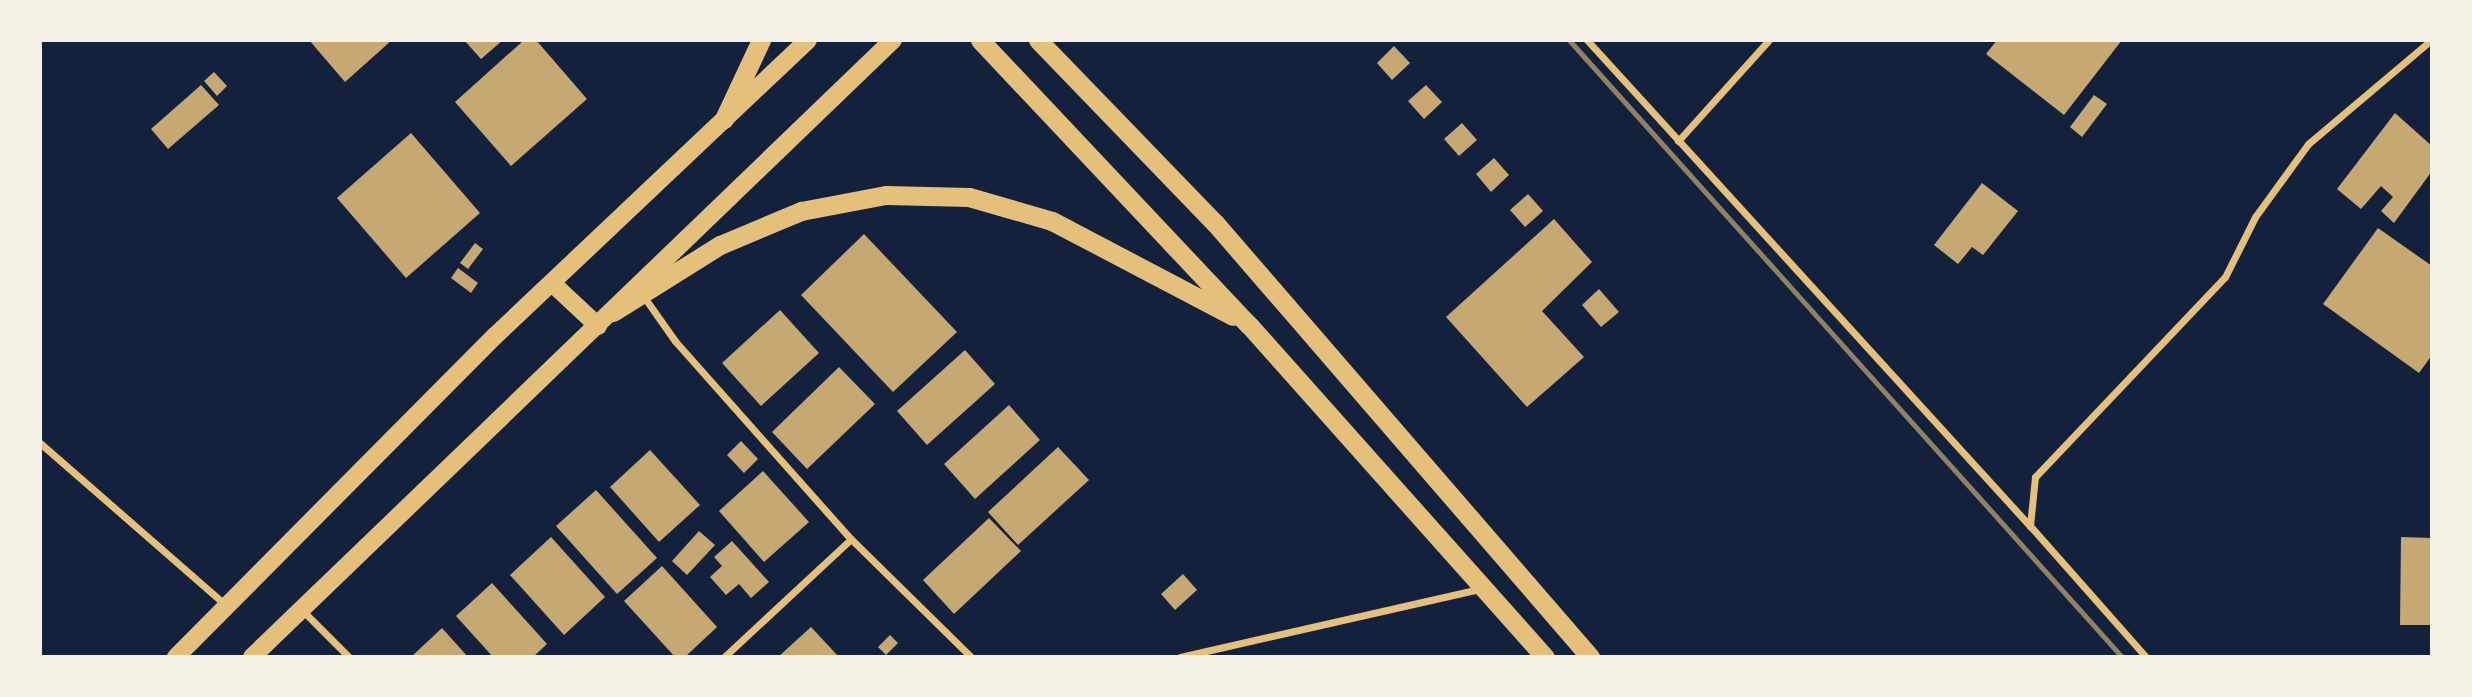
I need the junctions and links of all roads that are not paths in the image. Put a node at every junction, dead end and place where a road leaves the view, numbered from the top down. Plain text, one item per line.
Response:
1 (761, 40) edge
2 (808, 40) edge
3 (893, 40) edge
4 (980, 40) edge
5 (1038, 40) edge
6 (1587, 40) edge
7 (1769, 40) edge
8 (2431, 40) edge
9 (724, 119) junction
10 (1678, 141) junction
11 (552, 283) junction
12 (644, 297) junction
13 (613, 312) junction
14 (1249, 325) junction
15 (598, 326) junction
16 (40, 443) edge
17 (2030, 526) junction
18 (851, 539) junction
19 (1485, 587) junction
20 (227, 606) junction
21 (301, 609) junction
22 (176, 657) edge
23 (252, 657) edge
24 (349, 657) edge
25 (724, 657) edge
26 (971, 657) edge
27 (1180, 657) edge
28 (1545, 657) edge
29 (1591, 657) edge
30 (2146, 657) edge

1 - 9 highway
2 - 9 main road
3 - 13 main road
4 - 14 highway
5 - 29 highway
6 - 10 street
7 - 10 street
8 - 17 street
9 - 11 main road
10 - 17 street
11 - 15 main road
11 - 20 main road
12 - 13 highway
12 - 14 highway
12 - 18 street
13 - 15 main road
14 - 19 highway
15 - 21 main road
16 - 20 street
17 - 30 street
18 - 25 street
18 - 26 street
19 - 27 street
19 - 28 highway
20 - 22 main road
21 - 23 main road
21 - 24 street

